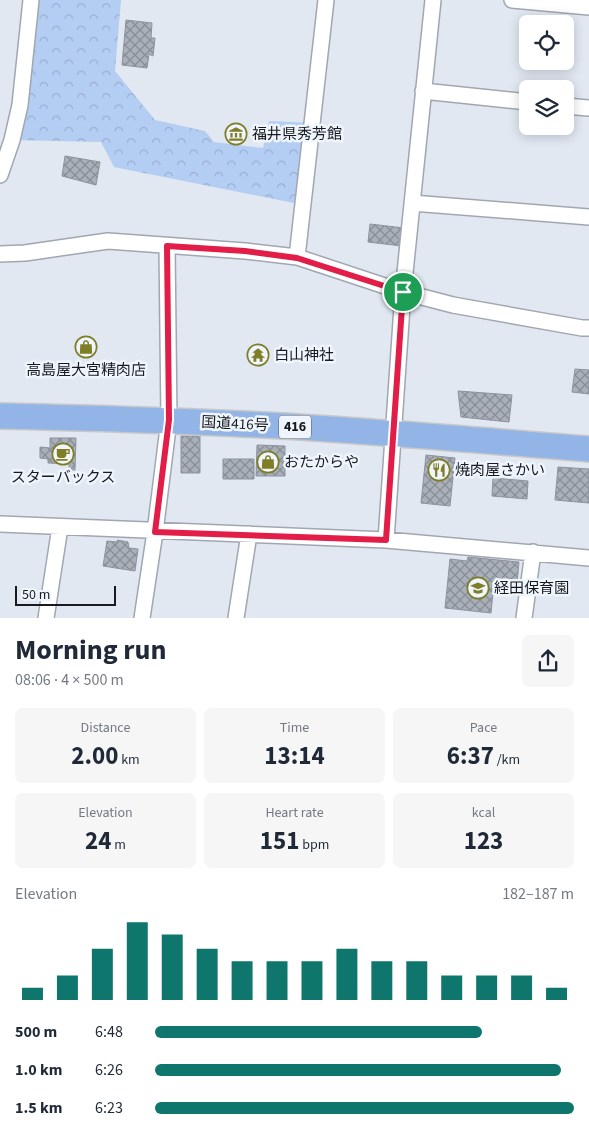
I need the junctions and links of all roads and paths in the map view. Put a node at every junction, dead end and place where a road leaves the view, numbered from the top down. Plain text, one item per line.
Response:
1 (31, 0) edge
2 (326, 0) edge
3 (433, 0) edge
4 (512, 0) edge
5 (562, 2) edge
6 (589, 7) edge
7 (423, 91) junction
8 (519, 101) edge
9 (574, 107) edge
10 (589, 108) edge
11 (0, 175) edge
12 (412, 202) junction
13 (589, 217) edge
14 (167, 246) junction
15 (0, 254) edge
16 (297, 258) junction
17 (403, 292) junction
18 (589, 328) edge
19 (0, 416) edge
20 (169, 420) junction
21 (394, 433) junction
22 (589, 449) edge
23 (0, 524) edge
24 (60, 527) junction
25 (155, 532) junction
26 (249, 534) junction
27 (386, 540) junction
28 (533, 552) junction
29 (589, 558) edge
30 (46, 618) edge
31 (142, 618) edge
32 (236, 618) edge
33 (524, 618) edge

1 - 11 street
2 - 16 street
3 - 7 street
4 - 5 street
5 - 6 street
7 - 8 street
7 - 12 street
9 - 10 street
12 - 13 street
12 - 17 street
14 - 15 street
14 - 16 street
14 - 20 street
16 - 17 street
17 - 18 street
17 - 21 street
19 - 20 highway, 国道416号 / 416
20 - 21 highway, 国道416号 / 416
20 - 25 street
21 - 22 highway, 国道416号 / 416
21 - 27 street
23 - 24 street
24 - 25 street
24 - 30 street
25 - 26 street
25 - 31 street
26 - 27 street
26 - 32 street
27 - 28 street
28 - 29 street
28 - 33 street

